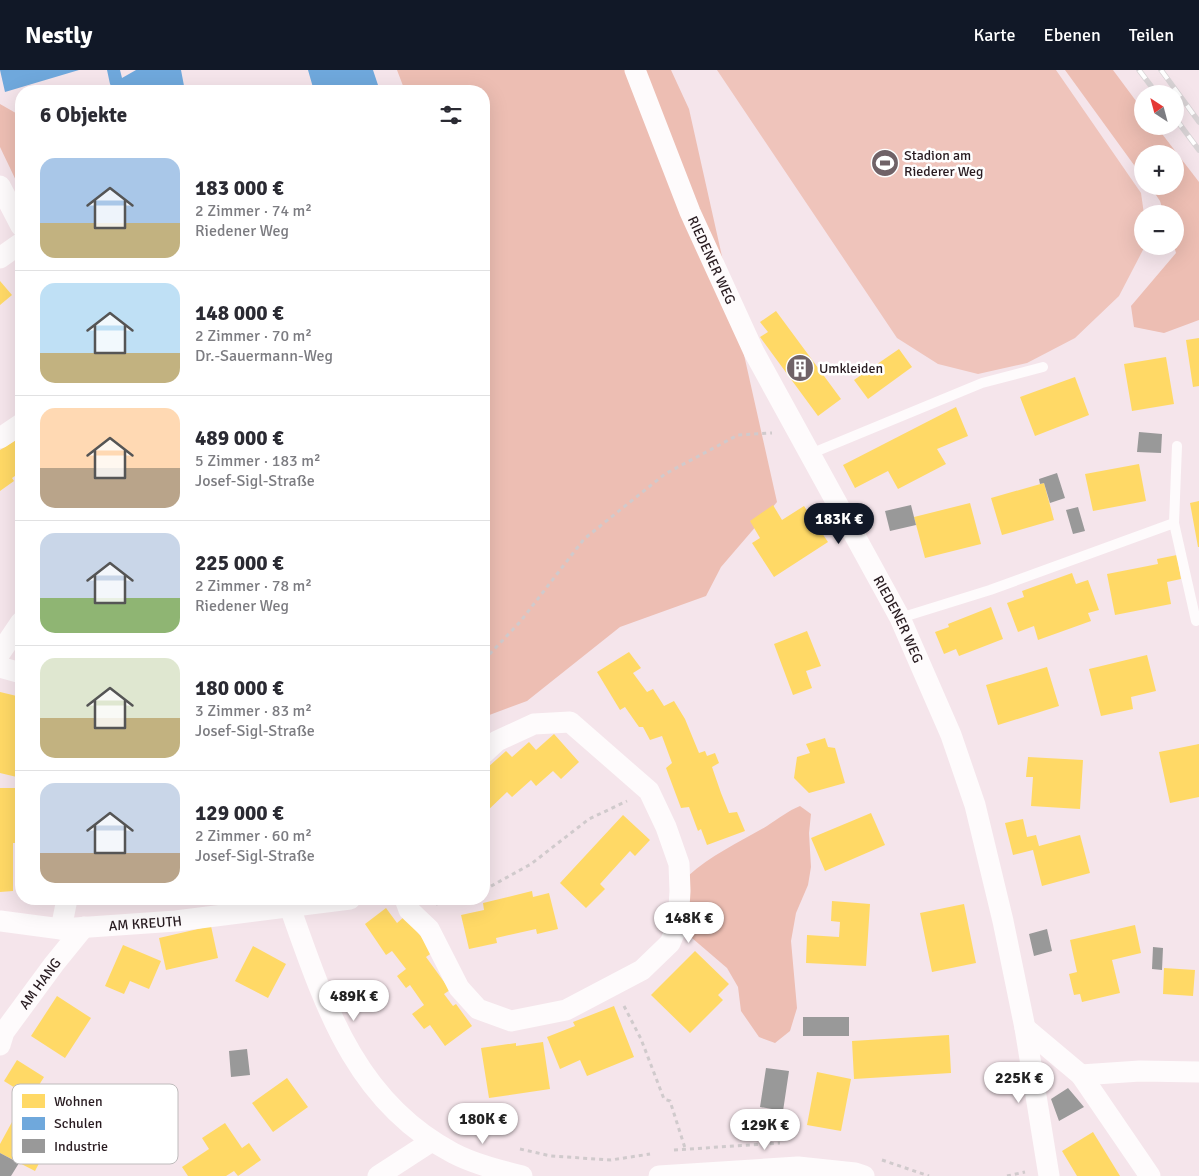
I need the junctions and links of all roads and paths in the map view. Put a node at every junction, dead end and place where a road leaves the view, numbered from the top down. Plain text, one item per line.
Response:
1 (635, 70) edge
2 (0, 186) edge
3 (15, 215) edge
4 (15, 247) edge
5 (0, 258) edge
6 (1043, 367) dead end
7 (15, 428) edge
8 (797, 432) junction
9 (0, 438) edge
10 (1177, 446) dead end
11 (810, 454) junction
12 (1174, 523) junction
13 (900, 618) junction
14 (1196, 621) dead end
15 (15, 631) edge
16 (0, 653) edge
17 (490, 654) edge
18 (0, 667) edge
19 (15, 671) edge
20 (490, 747) edge
21 (650, 791) junction
22 (490, 887) edge
23 (66, 905) edge
24 (271, 905) edge
25 (290, 905) edge
26 (407, 905) edge
27 (0, 921) edge
28 (84, 927) junction
29 (61, 929) junction
30 (615, 986) junction
31 (1025, 1028) junction
32 (0, 1044) edge
33 (1199, 1072) edge
34 (1081, 1075) junction
35 (432, 1141) junction
36 (684, 1148) dead end
37 (492, 1172) edge
38 (1041, 1173) edge
39 (378, 1176) edge
40 (522, 1176) edge
41 (659, 1176) edge
42 (864, 1176) edge
43 (1007, 1176) edge
44 (1150, 1176) edge

1 - 8 street, RIEDENER WEG
2 - 3 street
4 - 5 street
6 - 11 lane
7 - 9 street
8 - 11 street, RIEDENER WEG
8 - 17 path
10 - 12 lane
11 - 13 street, RIEDENER WEG
12 - 13 lane
12 - 14 lane
13 - 31 street, RIEDENER WEG
15 - 16 street
18 - 19 street
20 - 21 street
21 - 22 path
21 - 30 street
23 - 29 street
24 - 28 street, AM KREUTH
25 - 35 street
26 - 30 street
27 - 29 street, AM KREUTH
28 - 29 street, AM KREUTH
28 - 32 street, AM HANG
30 - 36 path
31 - 34 street
31 - 38 street, RIEDENER WEG
33 - 34 street
34 - 44 street
35 - 37 street
35 - 39 street
37 - 40 street
38 - 43 path
41 - 42 street

